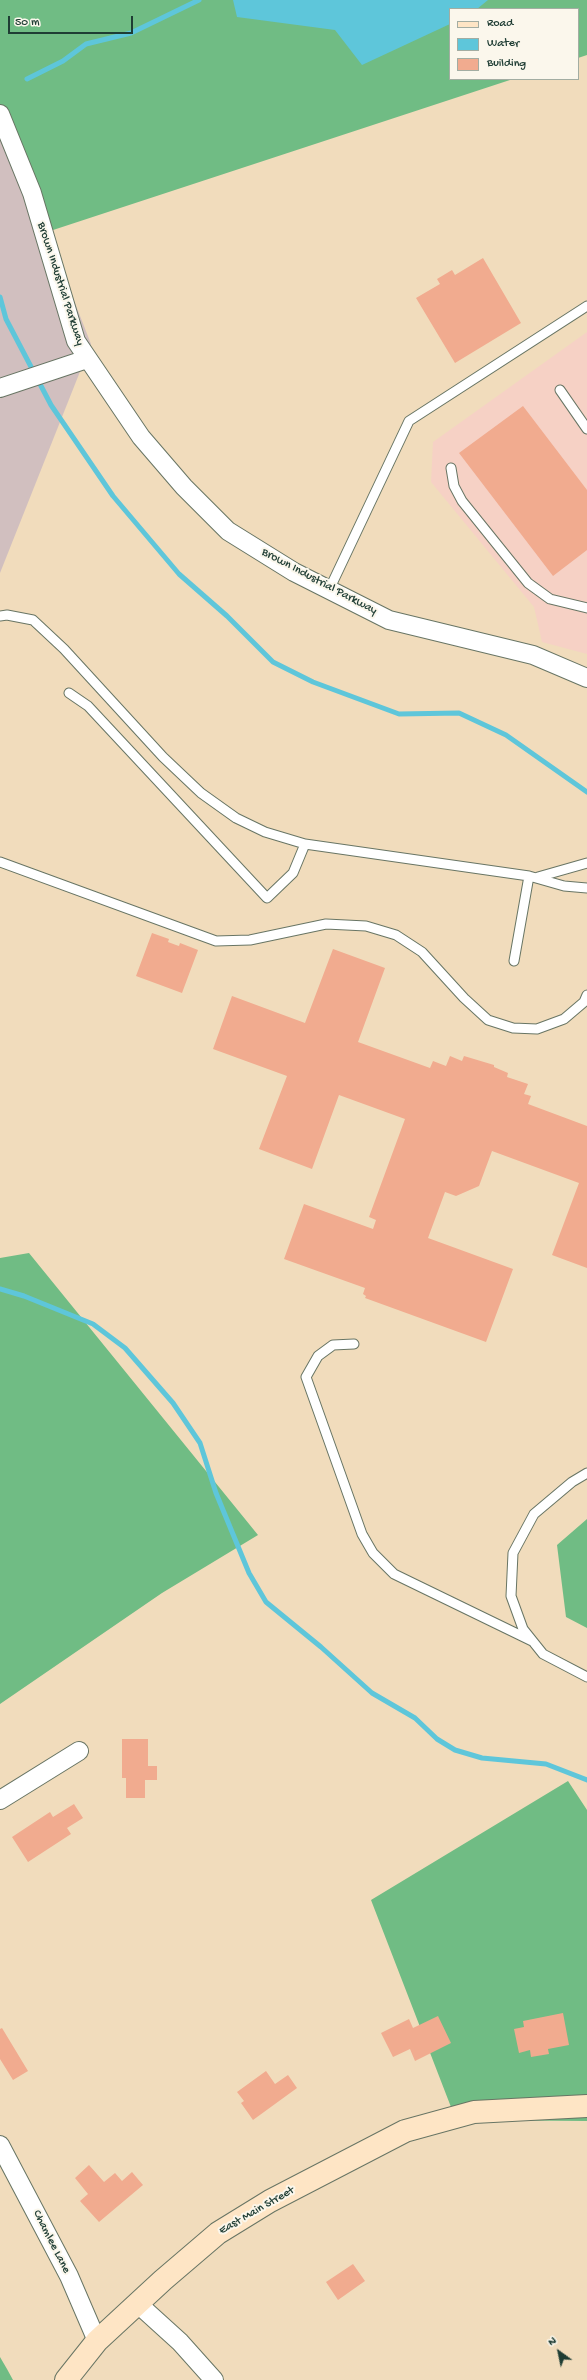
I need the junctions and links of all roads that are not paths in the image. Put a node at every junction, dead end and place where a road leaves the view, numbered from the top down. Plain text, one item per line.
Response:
1 (0, 114) edge
2 (587, 306) edge
3 (87, 359) junction
4 (0, 388) edge
5 (560, 390) dead end
6 (587, 429) edge
7 (451, 468) dead end
8 (329, 590) junction
9 (587, 608) edge
10 (0, 616) edge
11 (587, 678) edge
12 (69, 693) dead end
13 (305, 844) junction
14 (0, 862) edge
15 (587, 863) edge
16 (533, 877) junction
17 (587, 888) edge
18 (514, 961) dead end
19 (587, 995) edge
20 (354, 1344) dead end
21 (587, 1473) edge
22 (532, 1641) junction
23 (587, 1677) edge
24 (79, 1751) dead end
25 (0, 1800) edge
26 (587, 2094) edge
27 (587, 2106) edge
28 (491, 2111) junction
29 (0, 2145) edge
30 (138, 2303) junction
31 (97, 2341) junction
32 (66, 2380) edge
33 (214, 2380) edge

1 - 3 street, Brown Industrial Parkway
2 - 8 lane
3 - 4 street
3 - 8 street, Brown Industrial Parkway
5 - 6 lane
7 - 9 lane
8 - 11 street, Brown Industrial Parkway
10 - 13 lane
12 - 13 lane
13 - 16 lane
14 - 19 lane
15 - 16 lane
16 - 17 lane
16 - 18 lane
20 - 22 lane
21 - 22 lane
22 - 23 lane
24 - 25 street
26 - 28 main road, East Main Street
27 - 28 main road, East Main Street
28 - 30 main road, East Main Street
29 - 31 street, Chamlee Lane
30 - 31 main road, East Main Street
30 - 33 street
31 - 32 main road, East Main Street

